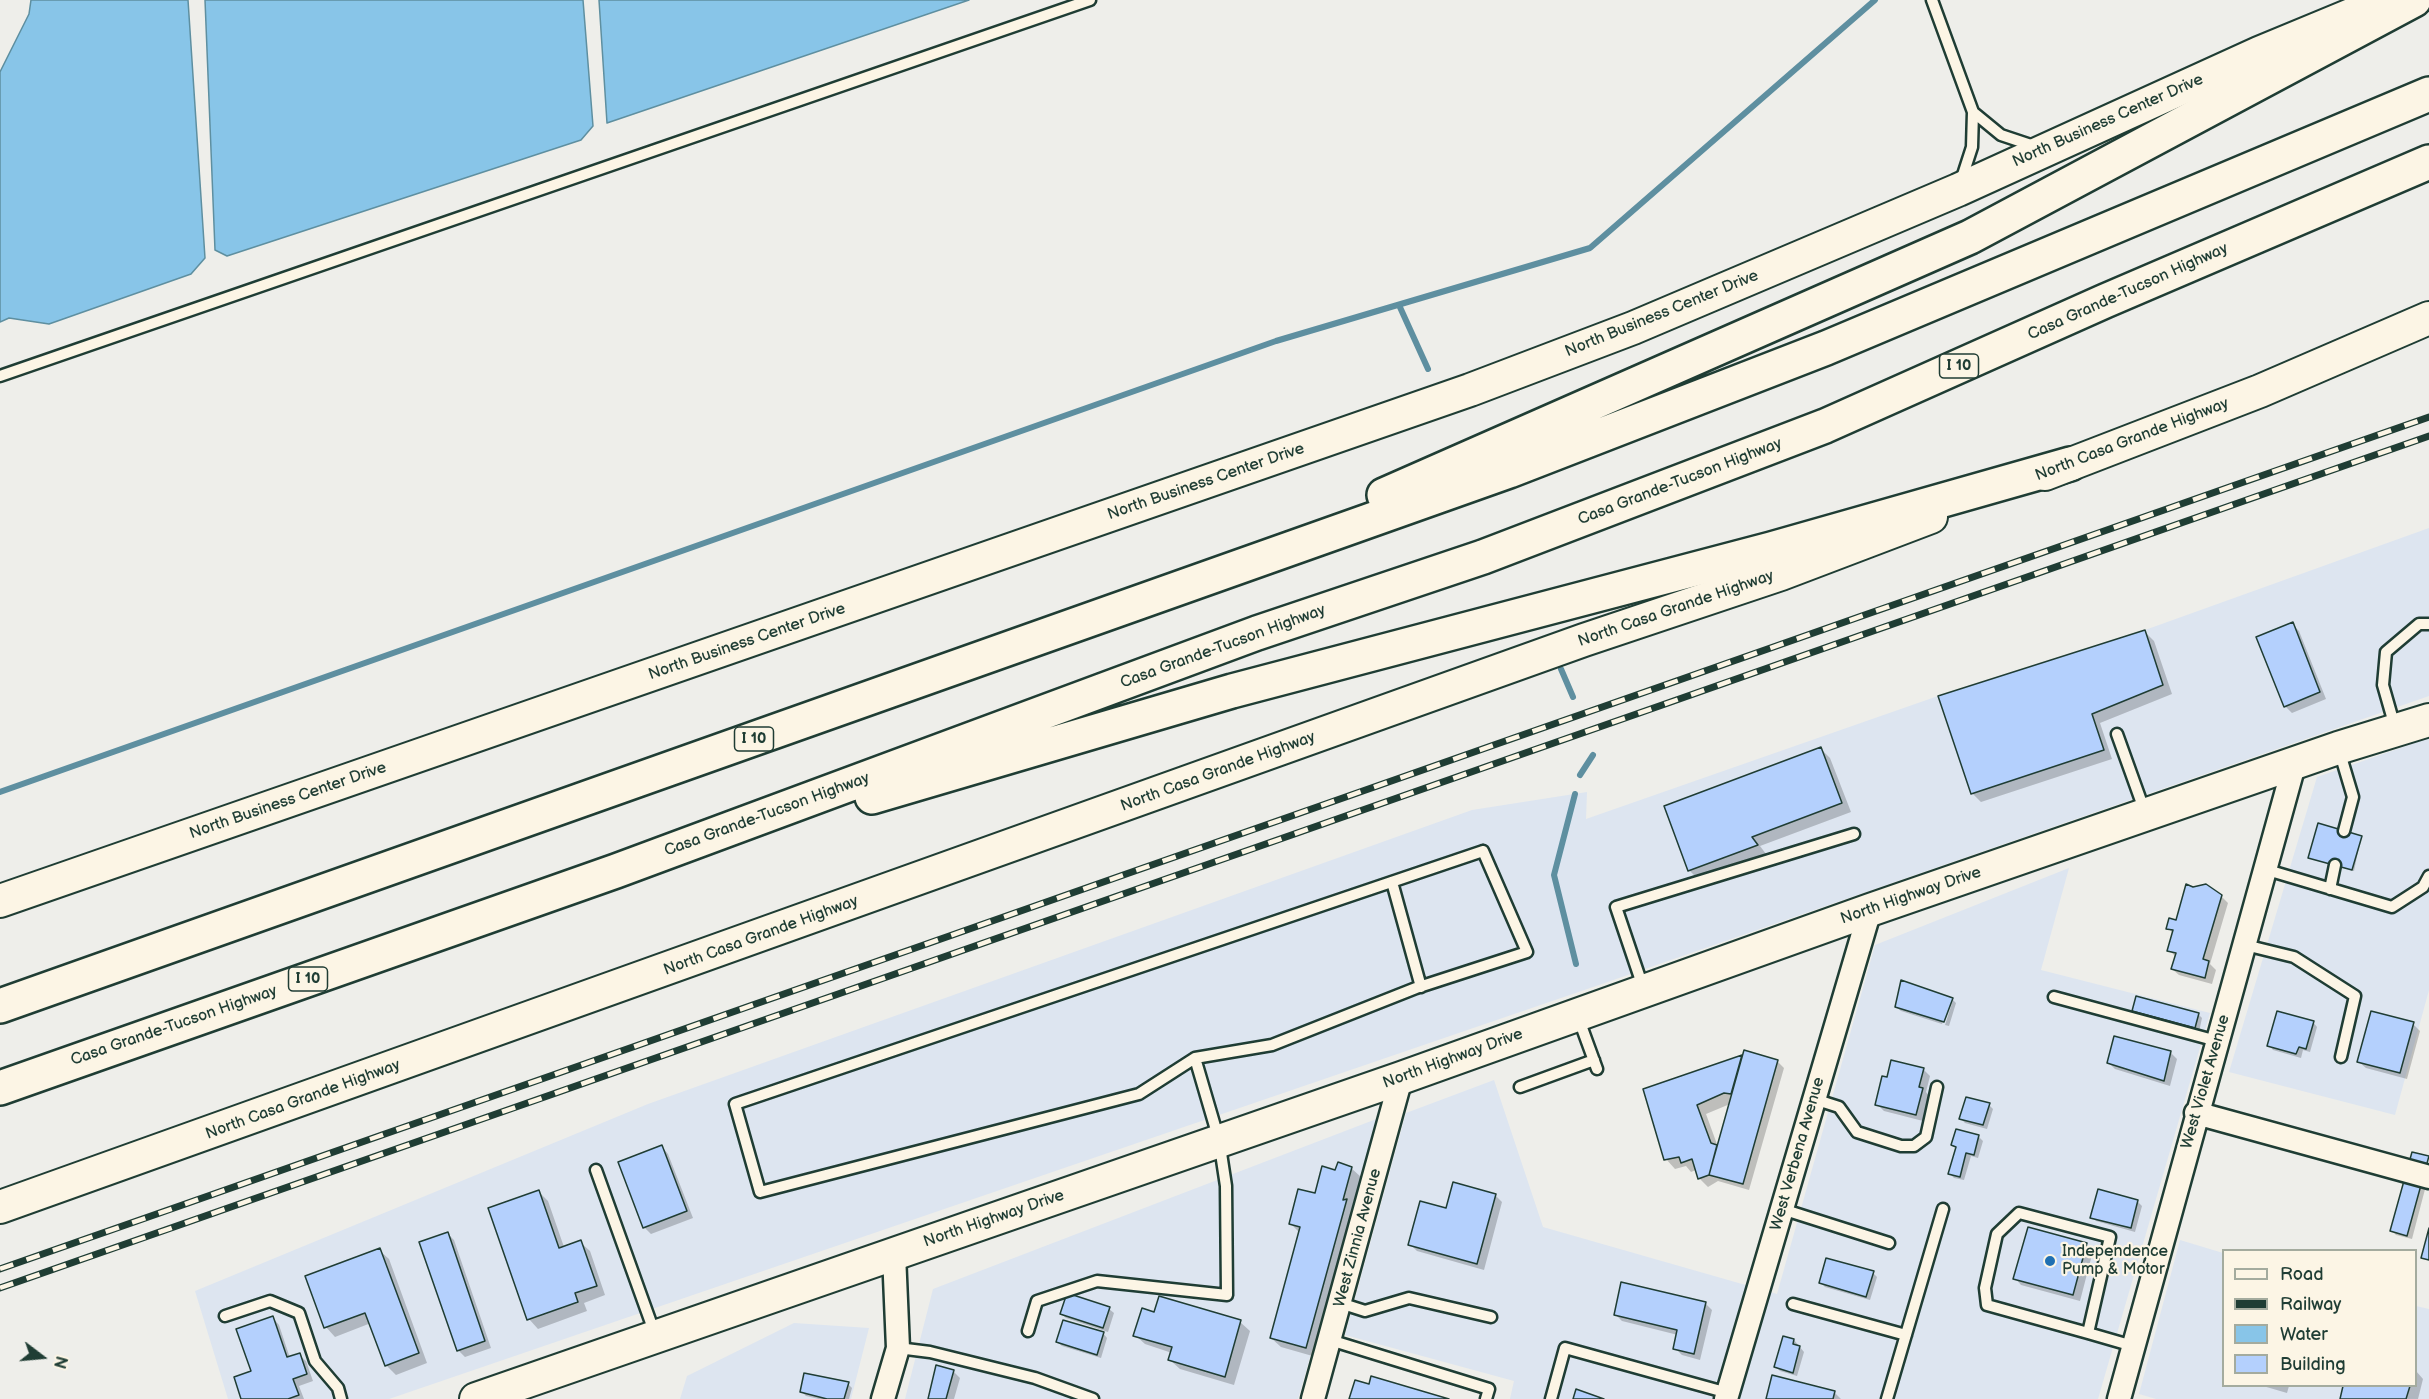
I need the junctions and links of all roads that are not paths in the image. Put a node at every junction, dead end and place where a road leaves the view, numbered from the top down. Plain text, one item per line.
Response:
1 (1090, 0) edge
2 (1932, 0) edge
3 (2387, 0) edge
4 (2414, 0) edge
5 (2429, 94) edge
6 (1973, 112) junction
7 (2048, 148) junction
8 (2429, 162) edge
9 (1958, 190) junction
10 (2429, 318) edge
11 (0, 376) edge
12 (2070, 464) junction
13 (1157, 596) junction
14 (2429, 624) edge
15 (2429, 720) edge
16 (2396, 730) junction
17 (2117, 734) dead end
18 (2338, 748) junction
19 (2294, 765) junction
20 (2146, 814) junction
21 (2344, 831) dead end
22 (1854, 834) dead end
23 (685, 846) junction
24 (2335, 865) dead end
25 (2264, 870) junction
26 (2429, 876) edge
27 (1392, 882) junction
28 (2330, 889) junction
29 (0, 901) edge
30 (1870, 910) junction
31 (2244, 945) junction
32 (1421, 987) junction
33 (1645, 990) junction
34 (2054, 997) dead end
35 (0, 1006) edge
36 (1577, 1014) junction
37 (2217, 1041) junction
38 (2340, 1057) dead end
39 (1195, 1058) junction
40 (1401, 1078) junction
41 (1520, 1087) dead end
42 (1937, 1087) dead end
43 (0, 1088) edge
44 (1814, 1099) junction
45 (2196, 1113) junction
46 (1219, 1140) junction
47 (596, 1170) dead end
48 (2429, 1177) edge
49 (0, 1207) edge
50 (1782, 1209) junction
51 (1943, 1209) dead end
52 (1889, 1243) dead end
53 (894, 1254) junction
54 (1340, 1303) junction
55 (1793, 1304) dead end
56 (225, 1316) dead end
57 (1491, 1317) dead end
58 (1028, 1331) dead end
59 (2088, 1334) junction
60 (656, 1335) junction
61 (1906, 1335) junction
62 (1330, 1340) junction
63 (2133, 1346) junction
64 (898, 1348) junction
65 (1727, 1396) edge
66 (341, 1399) edge
67 (476, 1399) edge
68 (883, 1399) edge
69 (1093, 1399) edge
70 (1313, 1399) edge
71 (1486, 1399) edge
72 (1551, 1399) edge
73 (1887, 1399) edge
74 (2119, 1399) edge

1 - 11 lane
2 - 6 lane
3 - 7 main road, North Business Center Drive
4 - 13 highway
5 - 13 highway, I 10
6 - 7 lane
6 - 9 lane
7 - 9 main road, North Business Center Drive
8 - 23 highway, Casa Grande-Tucson Highway / I 10
9 - 29 main road, North Business Center Drive
10 - 12 main road, North Casa Grande Highway
12 - 23 highway
12 - 49 main road, North Casa Grande Highway
13 - 35 highway, I 10
14 - 16 lane
15 - 16 main road, North Highway Drive
16 - 18 main road, North Highway Drive
17 - 20 lane
18 - 19 main road, North Highway Drive
18 - 21 lane
19 - 20 main road, North Highway Drive
19 - 25 street, West Violet Avenue
20 - 30 main road, North Highway Drive
22 - 33 lane
23 - 43 highway, Casa Grande-Tucson Highway / I 10
24 - 28 lane
25 - 28 lane
25 - 31 street, West Violet Avenue
26 - 28 lane
27 - 32 lane
27 - 32 lane
27 - 39 lane
30 - 33 main road, North Highway Drive
30 - 44 street, West Verbena Avenue
31 - 37 street, West Violet Avenue
31 - 38 lane
32 - 39 lane
33 - 36 main road, North Highway Drive
34 - 37 lane
36 - 40 main road, North Highway Drive
36 - 41 lane
37 - 45 street, West Violet Avenue
39 - 46 lane
40 - 46 main road, North Highway Drive
40 - 54 street, West Zinnia Avenue
42 - 44 lane
44 - 50 street, West Verbena Avenue
45 - 48 street
45 - 63 street, West Violet Avenue
46 - 53 main road, North Highway Drive
46 - 58 lane
47 - 60 lane
50 - 52 lane
50 - 65 street, West Verbena Avenue
51 - 61 lane
53 - 60 main road, North Highway Drive
53 - 64 street
54 - 57 lane
54 - 62 street, West Zinnia Avenue
55 - 61 lane
56 - 66 lane
59 - 59 lane
59 - 63 lane
60 - 67 main road, North Highway Drive
61 - 73 lane
62 - 70 street, West Zinnia Avenue
62 - 71 lane
63 - 74 street, West Violet Avenue
64 - 68 street
64 - 69 lane
65 - 72 lane

